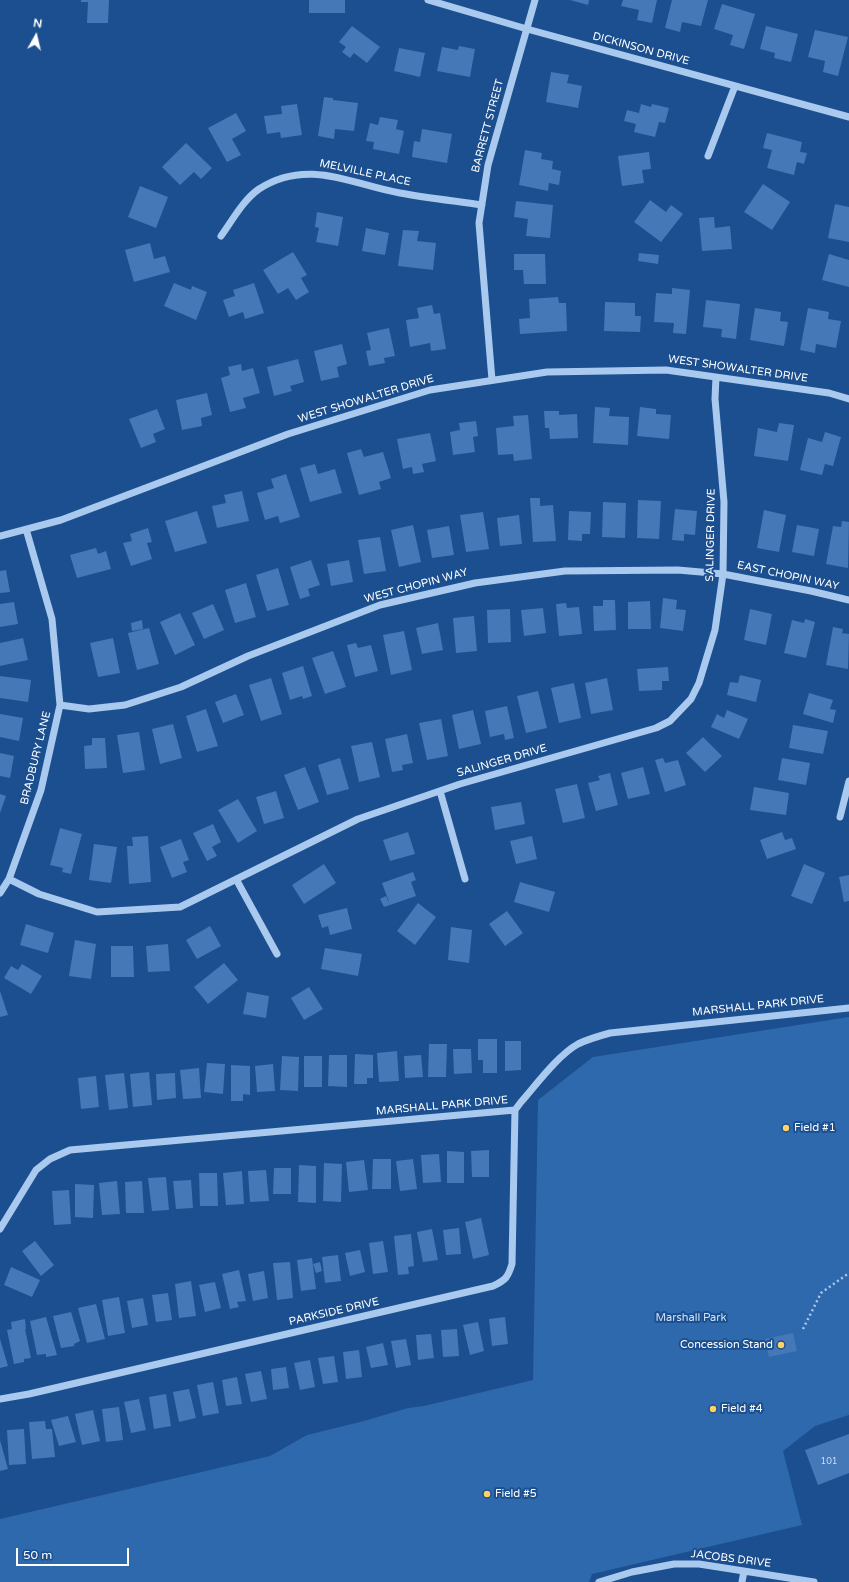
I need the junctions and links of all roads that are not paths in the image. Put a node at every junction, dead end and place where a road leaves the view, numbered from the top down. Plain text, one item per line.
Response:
1 (428, 0) edge
2 (535, 0) edge
3 (527, 29) junction
4 (735, 86) junction
5 (849, 118) edge
6 (708, 156) dead end
7 (482, 205) junction
8 (221, 236) dead end
9 (716, 377) junction
10 (492, 380) junction
11 (849, 399) edge
12 (26, 529) junction
13 (0, 536) edge
14 (723, 574) junction
15 (849, 600) edge
16 (60, 705) junction
17 (849, 781) edge
18 (440, 791) junction
19 (840, 817) dead end
20 (9, 879) junction
21 (236, 879) junction
22 (465, 879) dead end
23 (0, 893) edge
24 (277, 954) dead end
25 (849, 1008) edge
26 (515, 1110) junction
27 (0, 1229) edge
28 (0, 1399) edge
29 (744, 1571) junction
30 (599, 1582) edge
31 (742, 1582) edge
32 (814, 1582) edge

1 - 3 street, DICKINSON DRIVE
2 - 3 street, BARRETT STREET
3 - 4 street, DICKINSON DRIVE
3 - 7 street, BARRETT STREET
4 - 5 street, DICKINSON DRIVE
4 - 6 street
7 - 8 street, MELVILLE PLACE
7 - 10 street, BARRETT STREET
9 - 10 street, WEST SHOWALTER DRIVE
9 - 11 street, WEST SHOWALTER DRIVE
9 - 14 street, SALINGER DRIVE
10 - 12 street, WEST SHOWALTER DRIVE
12 - 13 street, WEST SHOWALTER DRIVE
12 - 16 street, BRADBURY LANE
14 - 15 street, EAST CHOPIN WAY
14 - 16 street, WEST CHOPIN WAY
14 - 18 street, SALINGER DRIVE
16 - 20 street, BRADBURY LANE
17 - 19 street
18 - 21 street, SALINGER DRIVE
18 - 22 street
20 - 21 street, SALINGER DRIVE
20 - 23 street, BRADBURY LANE
21 - 24 street
25 - 26 street, MARSHALL PARK DRIVE
26 - 27 street, MARSHALL PARK DRIVE
26 - 28 street, PARKSIDE DRIVE
29 - 30 street, JACOBS DRIVE
29 - 31 street
29 - 32 street, JACOBS DRIVE

